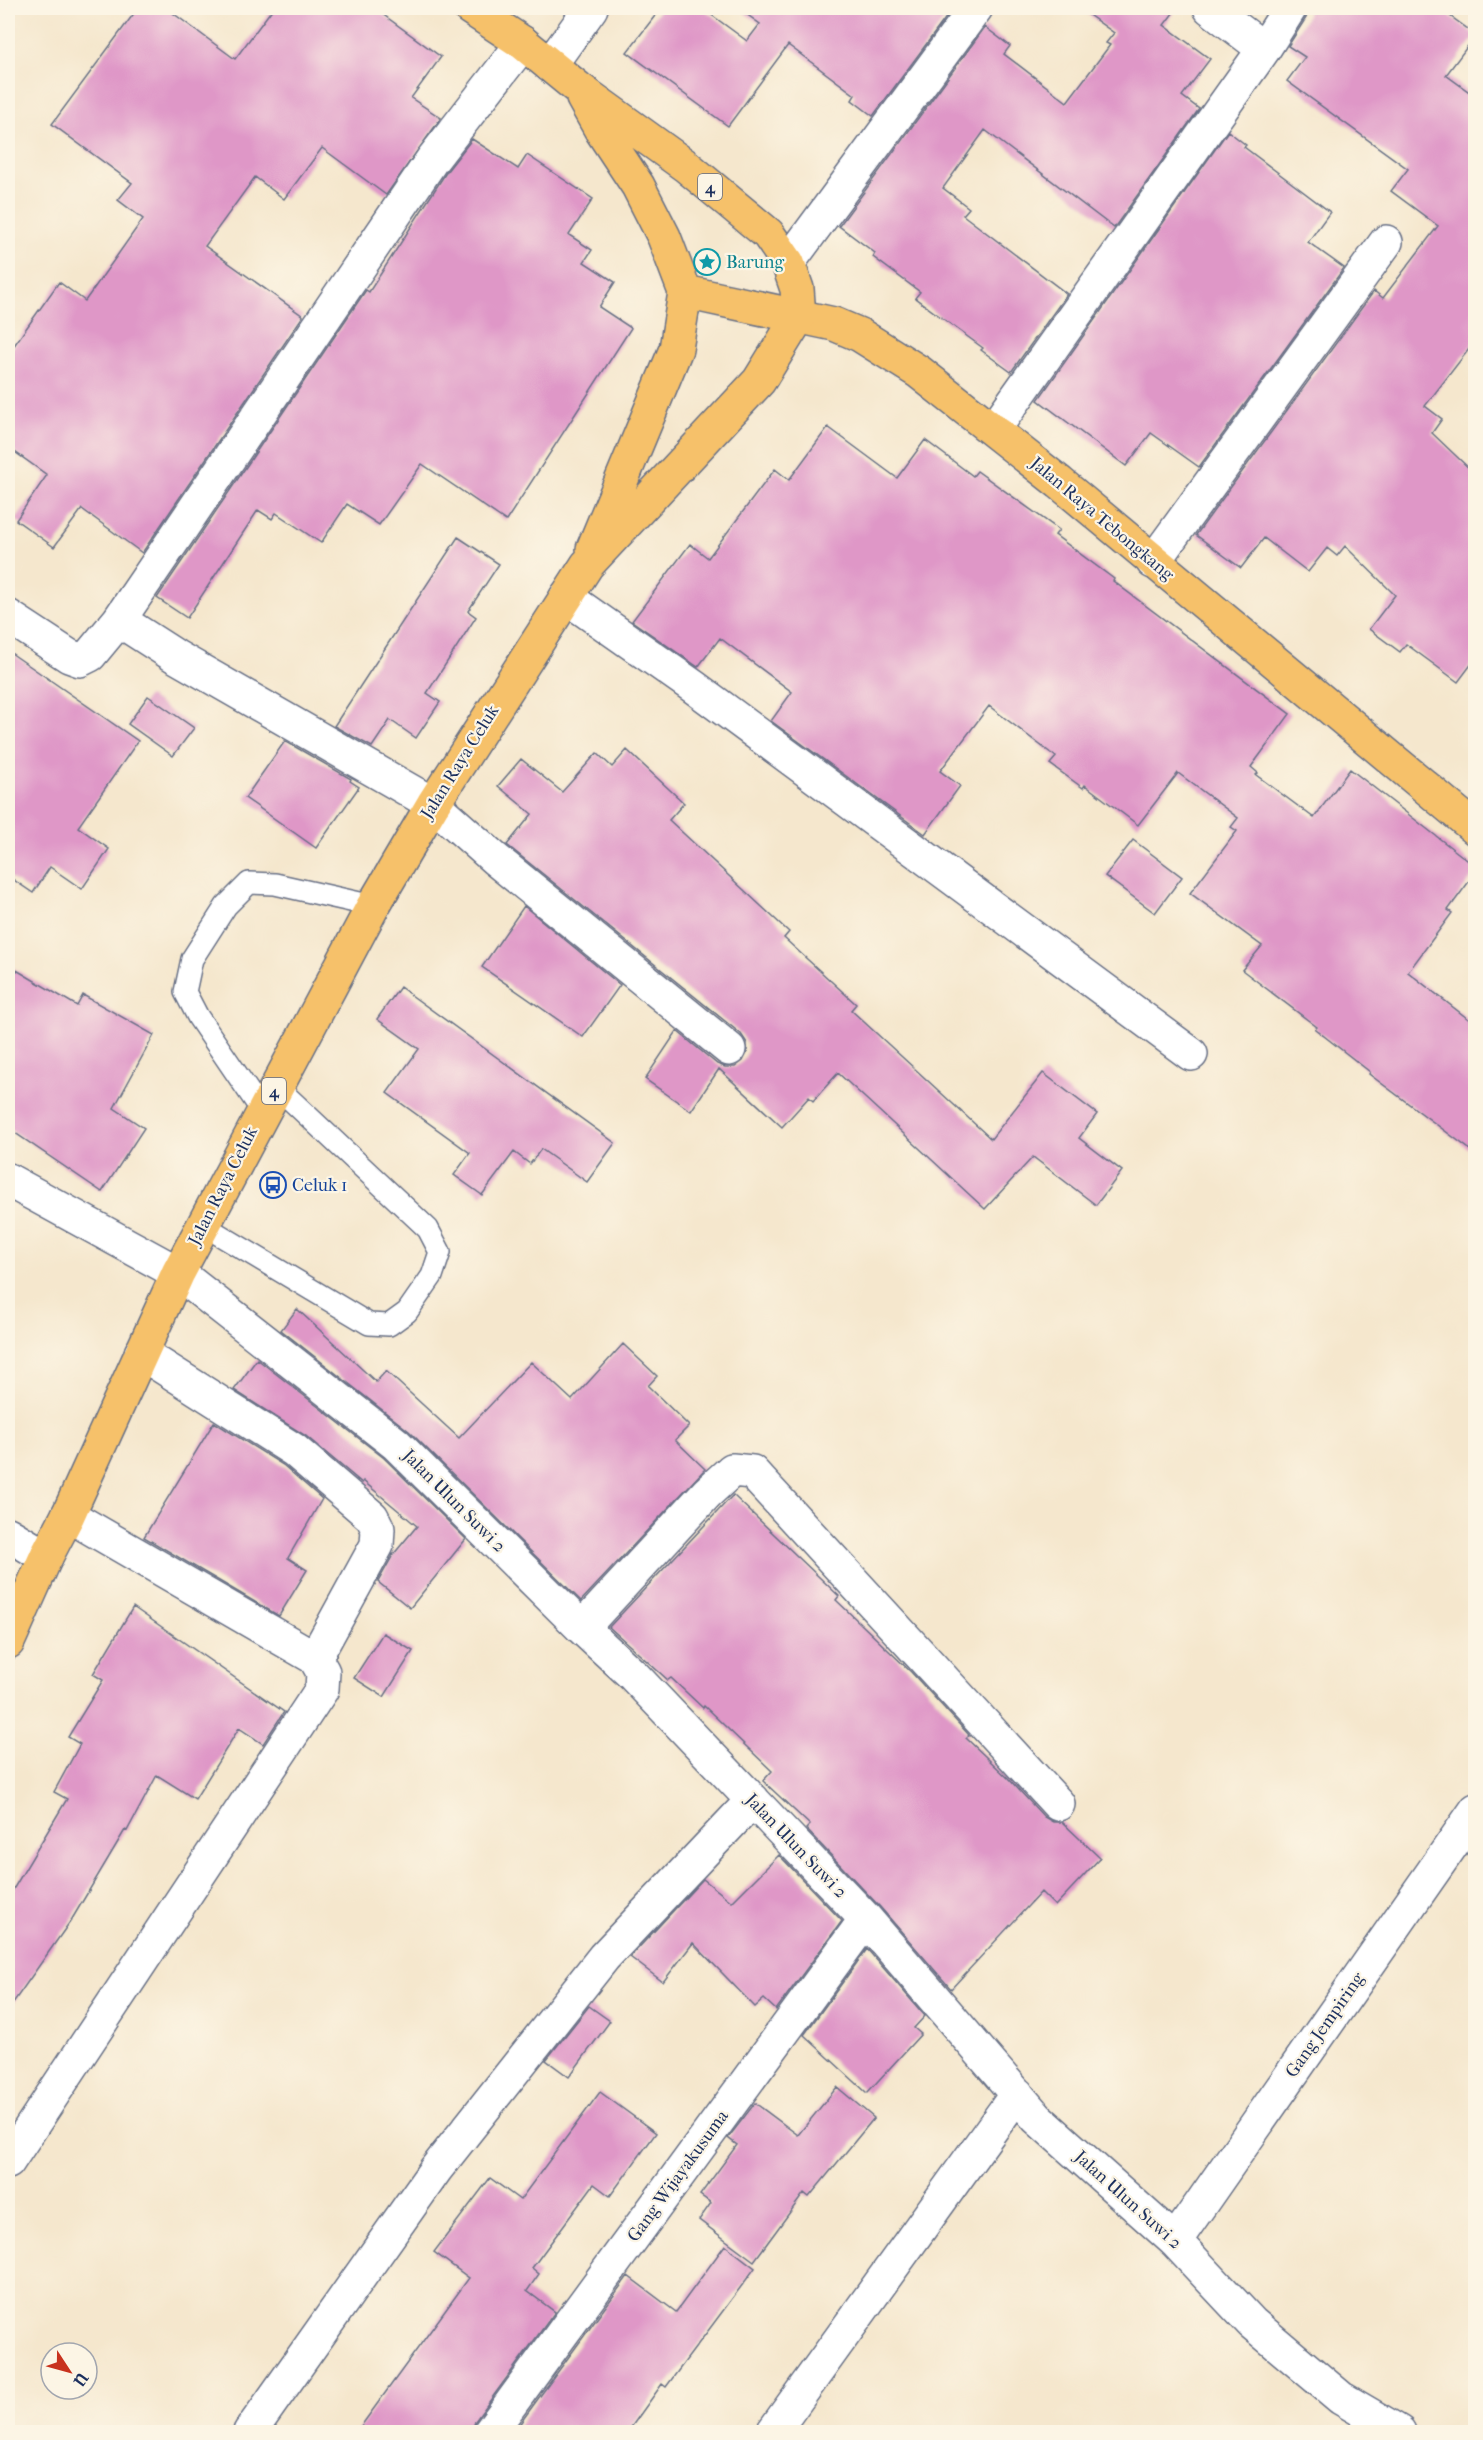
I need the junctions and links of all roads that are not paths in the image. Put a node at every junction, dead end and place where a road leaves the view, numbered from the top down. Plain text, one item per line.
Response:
1 (470, 8) edge
2 (591, 8) edge
3 (976, 8) edge
4 (1210, 8) edge
5 (1290, 8) edge
6 (523, 44) junction
7 (1264, 49) junction
8 (550, 65) junction
9 (578, 88) junction
10 (1386, 242) dead end
11 (788, 263) junction
12 (685, 292) junction
13 (800, 316) junction
14 (994, 429) junction
15 (1153, 562) junction
16 (587, 565) junction
17 (566, 597) junction
18 (8, 616) edge
19 (119, 620) junction
20 (433, 804) junction
21 (1476, 829) edge
22 (373, 906) junction
23 (729, 1049) dead end
24 (1191, 1054) dead end
25 (269, 1099) junction
26 (8, 1180) edge
27 (203, 1225) junction
28 (178, 1273) junction
29 (141, 1353) junction
30 (68, 1515) junction
31 (8, 1534) edge
32 (46, 1557) junction
33 (582, 1628) junction
34 (8, 1642) edge
35 (315, 1659) junction
36 (753, 1800) junction
37 (1058, 1804) dead end
38 (1476, 1810) edge
39 (866, 1919) junction
40 (1017, 2094) junction
41 (8, 2162) edge
42 (1175, 2241) junction
43 (250, 2433) edge
44 (490, 2433) edge
45 (773, 2433) edge
46 (1399, 2433) edge

1 - 6 main road, 4
2 - 8 street
3 - 11 street
4 - 7 street
5 - 7 street
6 - 8 main road, 4
6 - 19 street
7 - 14 street
8 - 9 main road, 4
9 - 11 main road, 4
9 - 12 main road, 4
10 - 15 street
11 - 13 main road, 4
12 - 13 main road, Jalan Raya Tebongkang
12 - 16 main road, Jalan Raya Celuk / 4
13 - 14 main road, Jalan Raya Tebongkang
13 - 16 main road, Jalan Raya Celuk / 4
14 - 15 main road, Jalan Raya Tebongkang
15 - 21 main road, Jalan Raya Tebongkang
16 - 17 main road, Jalan Raya Celuk / 4
17 - 20 main road, Jalan Raya Celuk / 4
17 - 24 street
18 - 19 street
19 - 20 street
20 - 22 main road, Jalan Raya Celuk / 4
20 - 23 street
22 - 25 main road, Jalan Raya Celuk / 4
22 - 25 lane
25 - 27 main road, Jalan Raya Celuk / 4
25 - 27 lane
26 - 28 street, Jalan Ulun Suwi 2
27 - 28 main road, Jalan Raya Celuk / 4
28 - 29 main road, Jalan Raya Celuk / 4
28 - 33 street, Jalan Ulun Suwi 2
29 - 30 main road, Jalan Raya Celuk / 4
29 - 35 street
30 - 32 main road, Jalan Raya Celuk / 4
30 - 35 street
31 - 32 street
32 - 34 main road, Jalan Raya Celuk / 4
33 - 36 street, Jalan Ulun Suwi 2
33 - 37 street
35 - 41 street
36 - 39 street, Jalan Ulun Suwi 2
36 - 43 street
38 - 42 street, Gang Jempiring
39 - 40 street, Jalan Ulun Suwi 2
39 - 44 street, Gang Wijayakusuma
40 - 42 street, Jalan Ulun Suwi 2
40 - 45 street
42 - 46 street, Jalan Ulun Suwi 2

